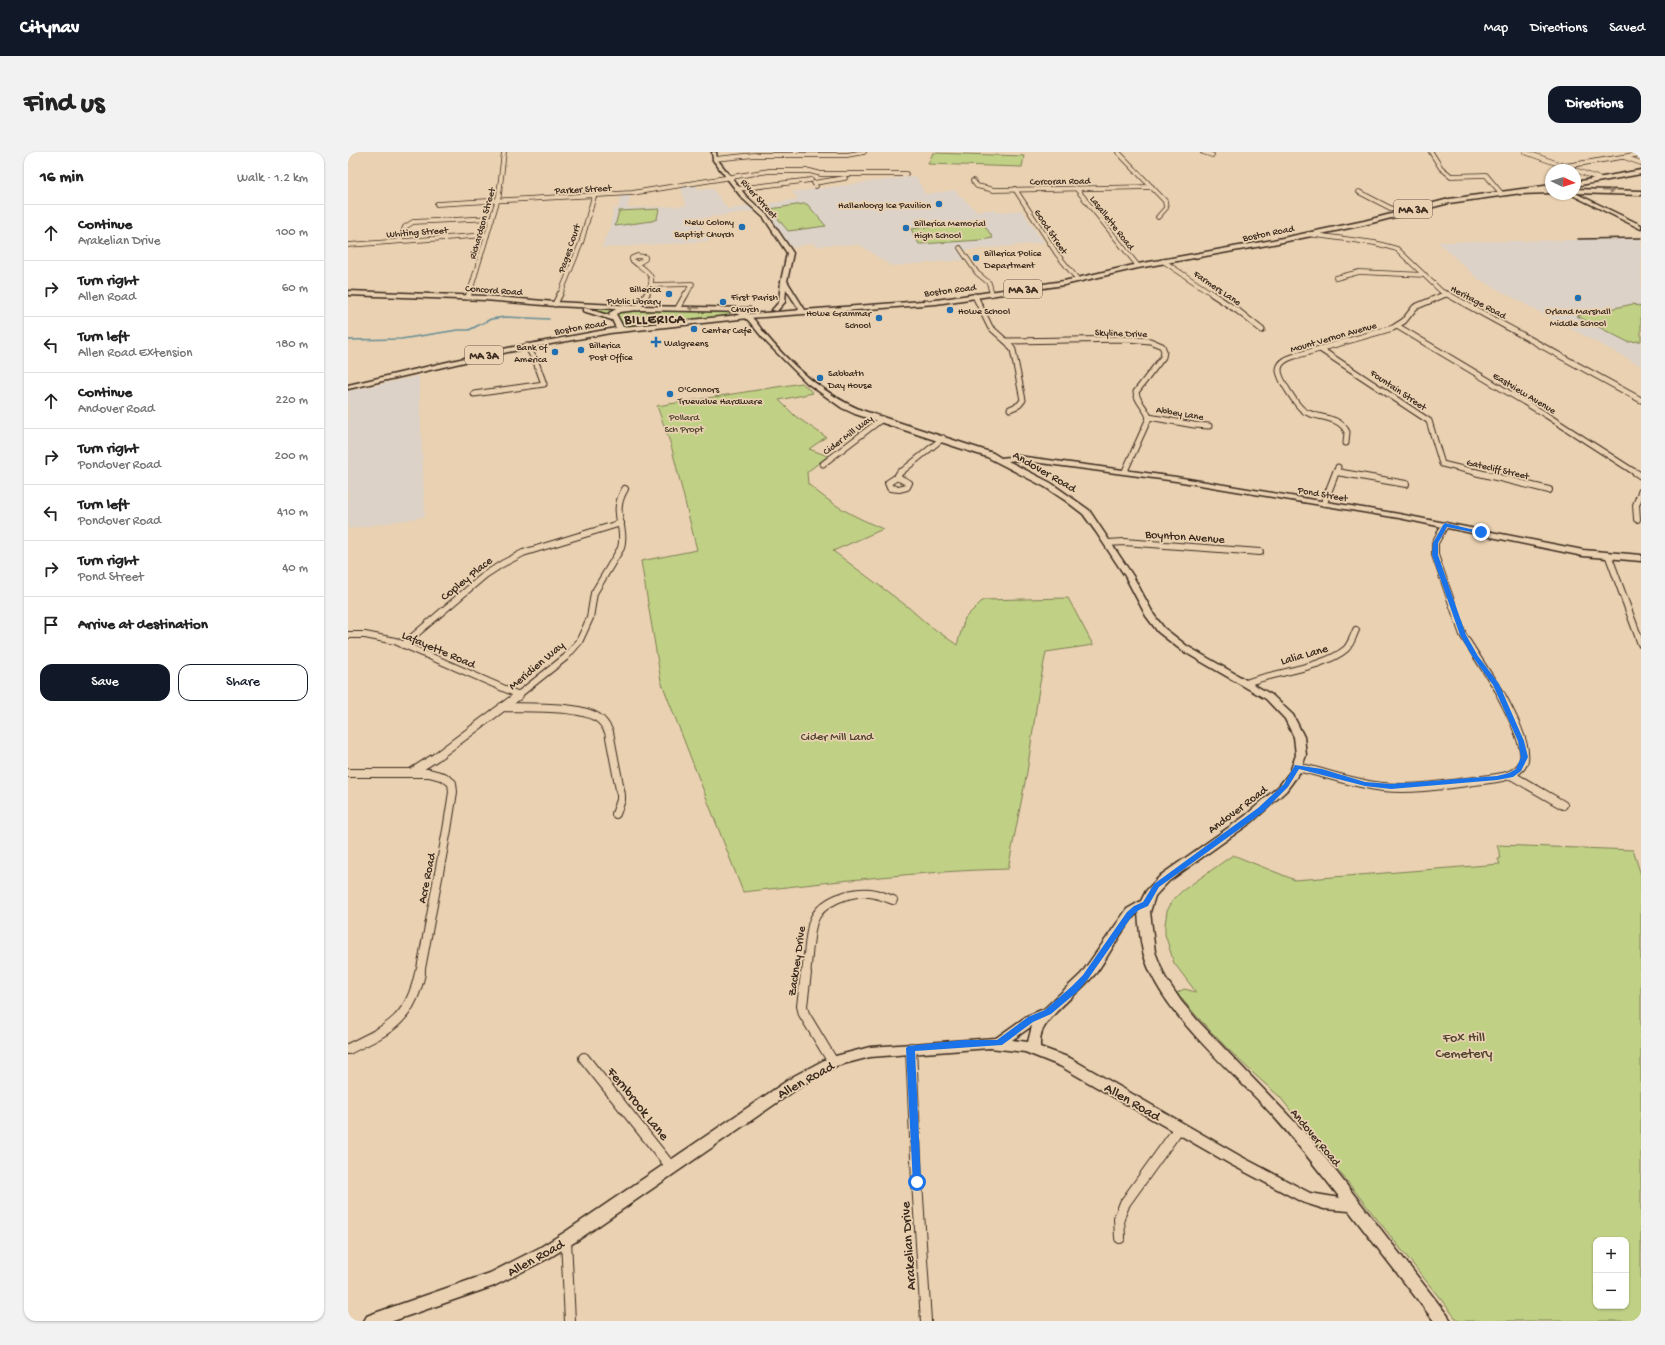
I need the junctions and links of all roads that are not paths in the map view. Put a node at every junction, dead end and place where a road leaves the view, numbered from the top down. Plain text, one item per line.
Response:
1 (504, 152) edge
2 (714, 152) edge
3 (864, 152) edge
4 (1118, 152) edge
5 (1123, 152) edge
6 (1203, 152) edge
7 (1431, 152) edge
8 (1526, 152) edge
9 (1532, 153) edge
10 (1641, 154) edge
11 (1212, 155) dead end
12 (1624, 157) junction
13 (715, 159) junction
14 (1641, 163) edge
15 (1560, 164) edge
16 (1578, 164) edge
17 (1581, 172) edge
18 (1639, 173) edge
19 (821, 174) junction
20 (906, 174) dead end
21 (849, 176) junction
22 (729, 177) junction
23 (1600, 179) junction
24 (811, 180) dead end
25 (821, 181) junction
26 (973, 181) dead end
27 (1581, 183) edge
28 (816, 186) dead end
29 (1152, 187) junction
30 (1076, 188) junction
31 (1545, 188) edge
32 (737, 189) junction
33 (1015, 189) junction
34 (1545, 191) edge
35 (1359, 192) dead end
36 (1518, 192) junction
37 (1501, 193) junction
38 (1581, 193) edge
39 (1641, 193) edge
40 (594, 196) junction
41 (1581, 196) edge
42 (497, 201) junction
43 (437, 204) dead end
44 (1400, 213) junction
45 (1158, 217) dead end
46 (492, 218) junction
47 (1641, 227) edge
48 (1308, 234) junction
49 (487, 235) junction
50 (400, 240) junction
51 (348, 245) edge
52 (960, 248) dead end
53 (1163, 261) junction
54 (637, 264) dead end
55 (1138, 266) junction
56 (1425, 275) junction
57 (1336, 278) dead end
58 (1078, 280) junction
59 (784, 281) junction
60 (651, 285) junction
61 (348, 293) edge
62 (992, 294) junction
63 (1446, 294) junction
64 (975, 296) junction
65 (468, 297) junction
66 (555, 304) junction
67 (638, 308) junction
68 (678, 308) junction
69 (733, 309) junction
70 (775, 310) junction
71 (800, 311) junction
72 (749, 316) junction
73 (727, 318) junction
74 (615, 319) junction
75 (1398, 326) junction
76 (621, 330) junction
77 (1262, 330) dead end
78 (1006, 341) junction
79 (528, 346) junction
80 (1320, 348) junction
81 (348, 387) edge
82 (474, 394) dead end
83 (1641, 400) edge
84 (1010, 409) dead end
85 (1149, 417) junction
86 (882, 419) junction
87 (1209, 426) dead end
88 (943, 438) junction
89 (1346, 443) dead end
90 (1000, 460) junction
91 (823, 464) dead end
92 (1442, 464) joint
93 (1125, 471) junction
94 (1641, 476) edge
95 (897, 477) dead end
96 (1406, 484) dead end
97 (625, 489) dead end
98 (1550, 490) dead end
99 (1641, 492) edge
100 (1324, 503) junction
101 (1637, 519) dead end
102 (621, 523) junction
103 (1445, 525) junction
104 (1108, 544) junction
105 (1260, 552) dead end
106 (1609, 557) junction
107 (1641, 558) edge
108 (1356, 630) dead end
109 (348, 635) edge
110 (1640, 635) edge
111 (1641, 644) edge
112 (403, 645) junction
113 (1246, 683) junction
114 (519, 694) junction
115 (502, 707) junction
116 (1297, 767) junction
117 (348, 773) edge
118 (410, 774) junction
119 (1511, 775) junction
120 (1563, 805) dead end
121 (616, 814) dead end
122 (893, 900) dead end
123 (1146, 904) junction
124 (1048, 1012) junction
125 (999, 1043) junction
126 (911, 1048) junction
127 (348, 1049) edge
128 (1034, 1049) junction
129 (584, 1058) dead end
130 (833, 1062) junction
131 (1179, 1128) junction
132 (671, 1167) junction
133 (1354, 1204) junction
134 (1120, 1238) dead end
135 (566, 1240) junction
136 (372, 1321) edge
137 (570, 1321) edge
138 (926, 1321) edge
139 (1443, 1321) edge

1 - 42 street, Richardson Street
2 - 13 main road, River Street
3 - 13 street
4 - 5 street
4 - 29 street
6 - 11 street
7 - 37 street
8 - 9 street
9 - 15 street
10 - 12 street
12 - 14 street
12 - 16 street
13 - 22 main road, River Street
17 - 23 street
18 - 23 main road
19 - 21 street, Parker Street
19 - 22 street, Parker Street
19 - 25 street
20 - 21 street
21 - 25 street
22 - 32 main road, River Street
22 - 40 street, Parker Street
23 - 27 main road
24 - 32 street
25 - 28 street
26 - 33 street, Corcoran Road
29 - 30 street, Corcoran Road
29 - 45 street
30 - 33 street, Corcoran Road
30 - 55 street, Lasallette Road
31 - 36 main road, Boston Road / MA 3A
32 - 59 main road, River Street
33 - 58 street, Good Street
34 - 36 main road
35 - 44 street
36 - 37 main road, Boston Road / MA 3A
37 - 44 main road, Boston Road / MA 3A
38 -> 39 main road
40 - 42 street, Parker Street
40 - 66 street, Pages Court
41 - 47 main road
42 - 43 street, Parker Street
42 - 46 street, Richardson Street
44 - 48 main road, Boston Road / MA 3A
46 - 49 street, Richardson Street
46 - 50 street
48 - 53 main road, Boston Road / MA 3A
48 - 56 street, Heritage Road
49 - 50 street, Whiting Street
49 - 65 street, Richardson Street
50 - 51 street, Whiting Street
52 - 62 street
53 - 55 main road, Boston Road / MA 3A
53 - 77 street, Farmers Lane
54 - 60 street
55 - 58 main road, Boston Road / MA 3A
56 - 57 street
56 - 63 street, Heritage Road
58 - 62 main road, Boston Road / MA 3A
59 - 70 main road, River Street
59 - 71 main road
60 - 67 street
60 - 68 street
61 - 65 main road, Concord Road
62 - 64 main road, Boston Road / MA 3A
63 - 75 street
63 - 83 street, Heritage Road
64 - 71 main road, Boston Road / MA 3A
64 - 78 street
65 - 66 main road, Concord Road
66 - 67 main road, Concord Road
66 - 74 main road
67 - 68 main road, Concord Road / MA 3A
67 - 74 main road, Concord Road / MA 3A
69 -> 68 main road, Concord Road / MA 3A
69 - 70 main road, Concord Road / MA 3A
69 - 72 main road, Concord Road
69 - 73 main road
70 - 71 main road, Concord Road / MA 3A
71 - 72 main road, Boston Road / MA 3A
72 - 73 main road, Boston Road / MA 3A
72 - 86 main road, Andover Road
73 - 76 main road, Boston Road / MA 3A
74 - 76 main road
75 - 80 street, Mount Vernon Avenue
75 - 94 street, Eastview Avenue
76 - 79 main road, Boston Road / MA 3A
78 - 84 street
78 - 85 street, Skyline Drive
79 - 81 main road, Boston Road / MA 3A
79 - 82 street
80 - 89 street, Mount Vernon Avenue
80 - 92 street, Fountain Street
85 - 87 street, Abbey Lane
85 - 93 street
86 - 88 main road, Andover Road
86 - 91 street, Cider Mill Way
88 - 90 main road, Andover Road
88 - 95 street
90 - 93 main road, Pond Street
90 - 104 main road, Andover Road
92 - 98 street, Gatecliff Street
93 - 100 main road, Pond Street
96 - 100 street
97 - 102 street, Meridien Way
99 - 101 street
100 - 103 main road, Pond Street
102 - 112 street, Copley Place
102 - 114 street, Meridien Way
103 - 106 main road, Pond Street
103 - 119 street
104 - 105 street, Boynton Avenue
104 - 113 main road, Andover Road
106 - 107 main road, Pond Street
106 - 110 street
108 - 113 street, Lalia Lane
109 - 112 street, Lafayette Road
110 - 111 street
112 - 114 street, Lafayette Road
113 - 116 main road, Andover Road
114 - 115 street, Meridien Way
115 - 118 street, Meridien Way
115 - 121 street
116 - 119 street
116 - 123 main road, Andover Road
117 - 118 street, Acre Road
118 - 127 street, Acre Road
119 - 120 street
122 - 130 street, Zackney Drive
123 - 124 main road
123 - 133 main road, Andover Road
124 - 125 main road
124 - 128 main road
125 - 126 main road, Allen Road
125 - 128 main road, Allen Road
126 - 130 main road, Allen Road
126 - 138 street, Arakelian Drive
128 - 131 main road, Allen Road
129 - 132 street, Fernbrook Lane
130 - 132 main road, Allen Road
131 - 133 main road, Allen Road
131 - 134 street
132 - 135 main road, Allen Road
133 - 139 main road, Andover Road
135 - 136 main road, Allen Road
135 - 137 street

